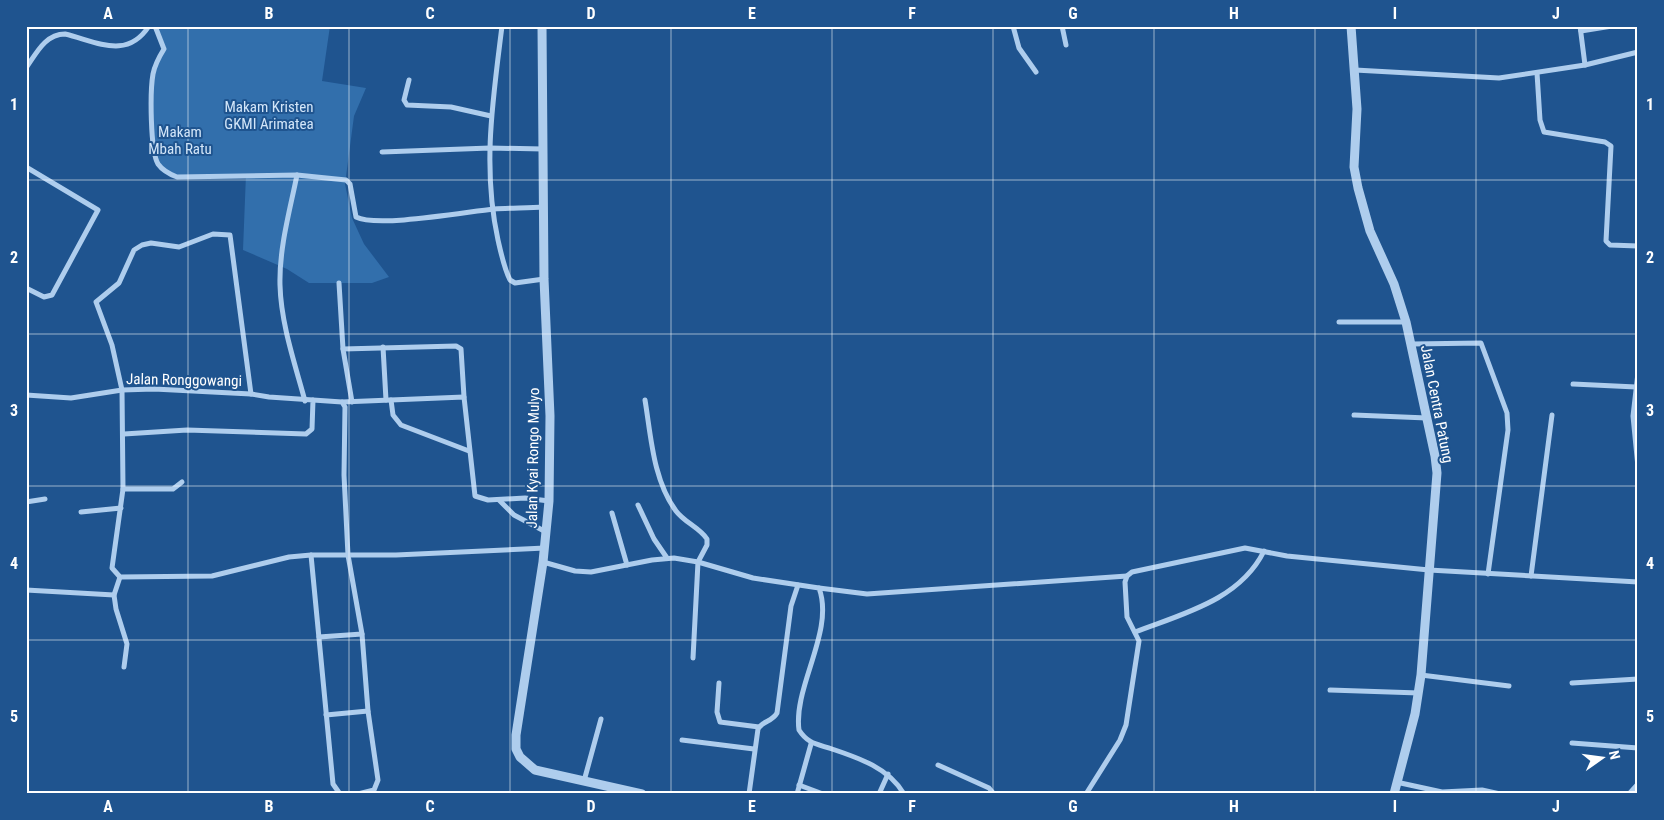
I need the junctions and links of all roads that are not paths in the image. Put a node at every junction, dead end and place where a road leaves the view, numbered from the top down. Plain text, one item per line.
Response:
1 (149, 26) edge
2 (155, 26) edge
3 (502, 26) edge
4 (542, 26) edge
5 (1013, 26) edge
6 (1062, 26) edge
7 (1351, 26) edge
8 (1612, 26) edge
9 (1580, 28) edge
10 (1066, 45) dead end
11 (1638, 52) edge
12 (1585, 65) junction
13 (26, 68) edge
14 (1355, 70) junction
15 (1036, 72) dead end
16 (1537, 73) junction
17 (409, 80) dead end
18 (491, 116) junction
19 (490, 148) junction
20 (544, 149) junction
21 (382, 152) dead end
22 (26, 167) edge
23 (297, 174) junction
24 (544, 207) junction
25 (492, 210) junction
26 (1638, 246) edge
27 (544, 279) junction
28 (339, 283) dead end
29 (26, 288) edge
30 (1339, 322) dead end
31 (1406, 322) junction
32 (1412, 344) junction
33 (383, 347) junction
34 (343, 349) junction
35 (1638, 372) edge
36 (1573, 384) dead end
37 (1636, 387) junction
38 (122, 390) junction
39 (251, 394) junction
40 (26, 395) edge
41 (464, 397) junction
42 (313, 400) junction
43 (389, 400) junction
44 (645, 400) dead end
45 (304, 401) junction
46 (342, 402) junction
47 (352, 402) junction
48 (1354, 415) dead end
49 (1552, 415) dead end
50 (1427, 418) junction
51 (124, 434) junction
52 (470, 451) junction
53 (1638, 467) edge
54 (182, 482) dead end
55 (123, 489) junction
56 (45, 499) dead end
57 (499, 500) junction
58 (549, 501) junction
59 (26, 502) edge
60 (638, 505) dead end
61 (121, 508) junction
62 (82, 512) dead end
63 (612, 513) dead end
64 (546, 532) junction
65 (545, 548) junction
66 (1264, 551) junction
67 (311, 555) junction
68 (348, 555) junction
69 (667, 558) junction
70 (543, 562) junction
71 (698, 562) junction
72 (627, 565) junction
73 (1429, 570) junction
74 (1488, 574) junction
75 (1127, 576) junction
76 (1531, 576) junction
77 (120, 577) junction
78 (1638, 582) edge
79 (798, 585) junction
80 (819, 588) junction
81 (26, 590) edge
82 (114, 595) junction
83 (1135, 632) junction
84 (362, 634) junction
85 (319, 637) junction
86 (692, 658) dead end
87 (124, 667) dead end
88 (1421, 675) junction
89 (1638, 679) edge
90 (719, 683) dead end
91 (1572, 683) dead end
92 (1509, 686) dead end
93 (1330, 690) dead end
94 (1419, 694) junction
95 (368, 711) junction
96 (326, 715) junction
97 (601, 719) dead end
98 (759, 726) junction
99 (682, 740) dead end
100 (1572, 743) dead end
101 (811, 744) junction
102 (1638, 748) edge
103 (754, 749) junction
104 (938, 766) dead end
105 (888, 774) junction
106 (584, 781) junction
107 (1396, 782) junction
108 (1638, 784) edge
109 (799, 785) junction
110 (340, 794) edge
111 (358, 794) edge
112 (642, 794) edge
113 (749, 794) edge
114 (796, 794) edge
115 (822, 794) edge
116 (879, 794) edge
117 (904, 794) edge
118 (994, 794) edge
119 (1086, 794) edge
120 (1394, 794) edge
121 (1500, 794) edge
122 (1629, 794) edge

1 - 13 street
2 - 23 street
3 - 18 street
4 - 20 street, Jalan Kyai Rongo Mulyo
5 - 15 street
6 - 10 street
7 - 14 street, Jalan Centra Patung
8 - 9 street
9 - 12 street
11 - 12 street
12 - 16 street
14 - 16 street
14 - 31 street, Jalan Centra Patung
16 - 26 street
17 - 18 street
18 - 19 street
19 - 20 street
19 - 21 street
19 - 25 street
20 - 24 street, Jalan Kyai Rongo Mulyo
22 - 29 street
23 - 25 street
23 - 45 street
24 - 25 street
24 - 27 street, Jalan Kyai Rongo Mulyo
25 - 27 street
27 - 58 street, Jalan Kyai Rongo Mulyo
28 - 34 street
30 - 31 street
31 - 32 street, Jalan Centra Patung
32 - 50 street, Jalan Centra Patung
32 - 74 street
33 - 34 street
33 - 41 street
33 - 43 street
34 - 47 street
35 - 37 street
36 - 37 street
37 - 53 street
38 - 39 street, Jalan Ronggowangi
38 - 39 street
38 - 40 street, Jalan Ronggowangi
38 - 51 street
39 - 45 street, Jalan Ronggowangi
41 - 43 street, Jalan Ronggowangi
41 - 52 street
42 - 45 street, Jalan Ronggowangi
42 - 46 street, Jalan Ronggowangi
42 - 51 street
43 - 47 street, Jalan Ronggowangi
43 - 52 street
44 - 71 street
46 - 47 street, Jalan Ronggowangi
46 - 68 street
48 - 50 street
49 - 76 street
50 - 73 street, Jalan Centra Patung
51 - 55 street
52 - 57 street
54 - 55 street
55 - 61 street
56 - 59 street
57 - 58 street
57 - 64 street
58 - 64 street, Jalan Kyai Rongo Mulyo
60 - 69 street
61 - 62 street
61 - 77 street
63 - 72 street
64 - 65 street, Jalan Kyai Rongo Mulyo
65 - 68 street
65 - 70 street, Jalan Kyai Rongo Mulyo
66 - 73 street
66 - 75 street
66 - 83 street
67 - 68 street
67 - 77 street
67 - 85 street
68 - 84 street
69 - 71 street
69 - 72 street
70 - 72 street
70 - 106 street, Jalan Kyai Rongo Mulyo
71 - 79 street
71 - 86 street
73 - 74 street
73 - 88 street, Jalan Centra Patung
74 - 76 street
75 - 80 street
75 - 83 street
76 - 78 street
77 - 82 street
79 - 80 street
79 - 98 street
80 - 101 street
81 - 82 street
82 - 87 street
83 - 119 street
84 - 85 street
84 - 95 street
85 - 96 street
88 - 92 street
88 - 94 street, Jalan Centra Patung
89 - 91 street
90 - 98 street
93 - 94 street
94 - 107 street, Jalan Centra Patung
95 - 96 street
95 - 111 street
96 - 110 street
97 - 106 street
98 - 103 street
99 - 103 street
100 - 102 street
101 - 105 street
101 - 109 street
103 - 113 street
104 - 118 street
105 - 116 street
105 - 117 street
106 - 112 street, Jalan Kyai Rongo Mulyo
107 - 120 street, Jalan Centra Patung
107 - 121 street
108 - 122 street
109 - 114 street
109 - 115 street

